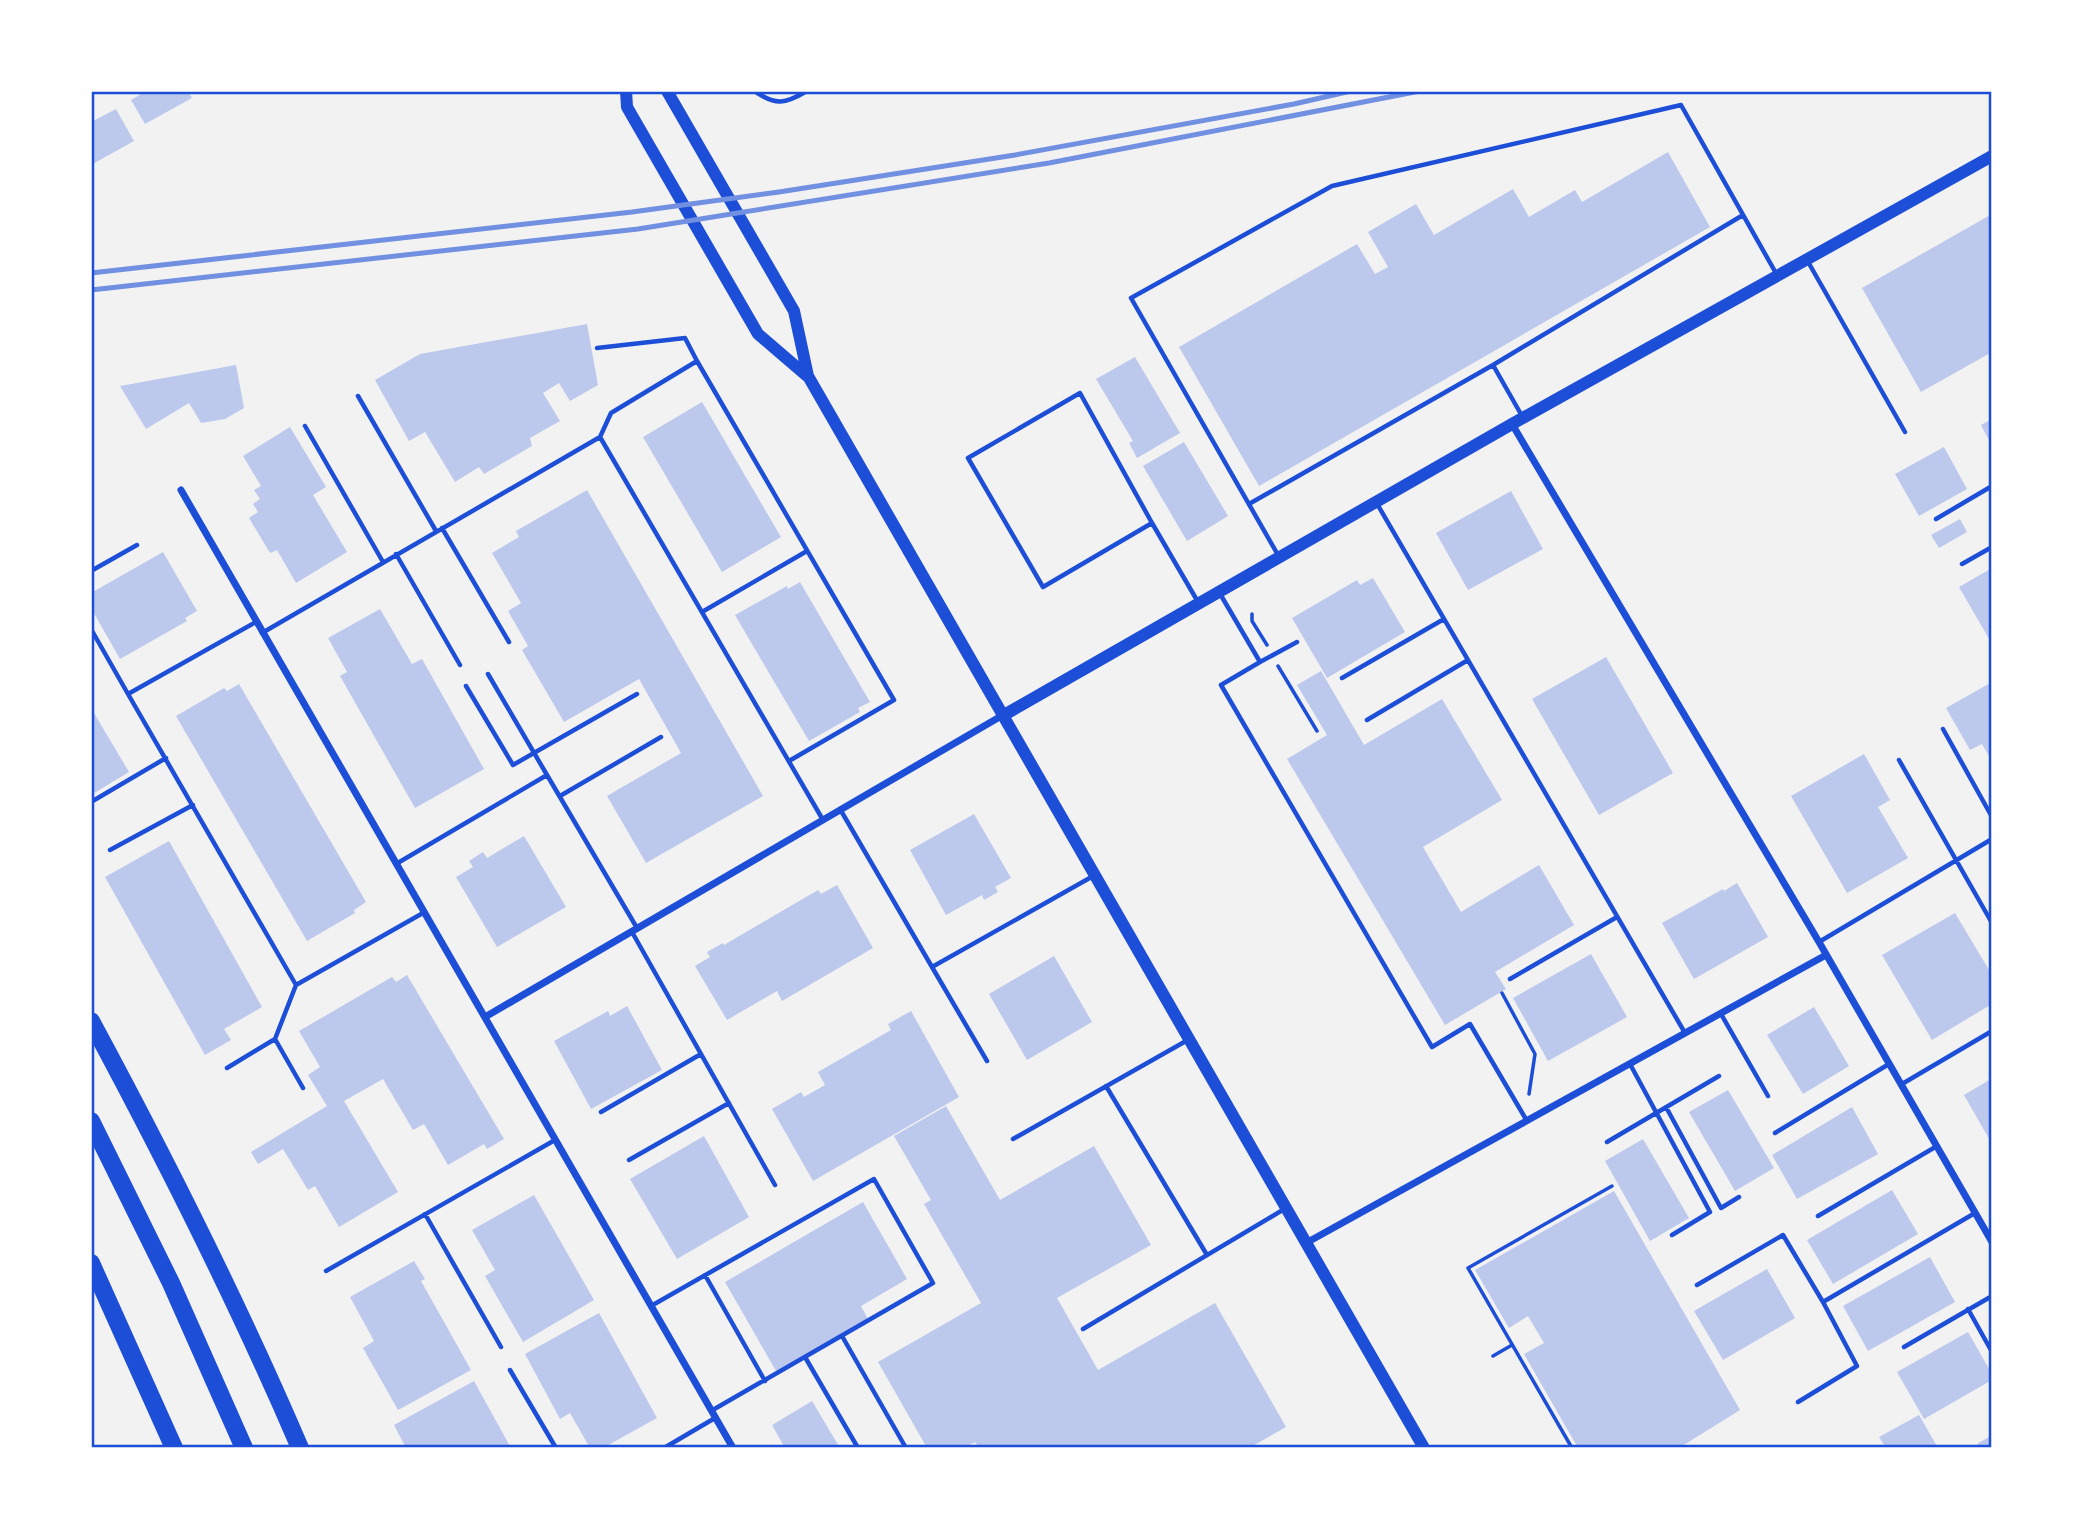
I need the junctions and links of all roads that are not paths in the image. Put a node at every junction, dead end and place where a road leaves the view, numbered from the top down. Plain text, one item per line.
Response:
1 (626, 91) edge
2 (667, 91) edge
3 (754, 91) edge
4 (807, 91) edge
5 (1992, 156) edge
6 (1744, 215) junction
7 (1807, 259) junction
8 (1778, 275) junction
9 (597, 348) dead end
10 (697, 361) junction
11 (1493, 365) junction
12 (808, 376) junction
13 (358, 396) dead end
14 (1518, 421) junction
15 (306, 426) dead end
16 (1905, 432) dead end
17 (600, 437) junction
18 (1992, 485) edge
19 (181, 490) dead end
20 (1376, 502) junction
21 (1249, 504) junction
22 (1936, 519) dead end
23 (1152, 523) junction
24 (442, 528) junction
25 (436, 531) junction
26 (137, 545) dead end
27 (1992, 547) edge
28 (807, 551) junction
29 (396, 554) junction
30 (1279, 557) junction
31 (383, 562) junction
32 (1962, 564) dead end
33 (91, 571) edge
34 (1219, 591) junction
35 (1198, 603) junction
36 (702, 612) junction
37 (1444, 619) junction
38 (256, 622) junction
39 (91, 629) edge
40 (262, 633) junction
41 (509, 642) dead end
42 (1297, 642) dead end
43 (1468, 660) junction
44 (1260, 662) junction
45 (460, 665) dead end
46 (488, 674) dead end
47 (1342, 678) dead end
48 (466, 686) dead end
49 (128, 694) junction
50 (638, 694) dead end
51 (1004, 715) junction
52 (1367, 720) dead end
53 (1943, 729) dead end
54 (661, 737) dead end
55 (535, 753) junction
56 (166, 758) junction
57 (1899, 760) dead end
58 (789, 761) junction
59 (547, 775) junction
60 (560, 796) junction
61 (91, 802) edge
62 (193, 804) junction
63 (840, 809) junction
64 (1992, 817) edge
65 (823, 820) junction
66 (1992, 839) edge
67 (110, 850) dead end
68 (1956, 860) junction
69 (395, 864) junction
70 (1095, 874) junction
71 (423, 913) junction
72 (1617, 917) junction
73 (1992, 923) edge
74 (635, 930) junction
75 (1819, 942) junction
76 (1826, 955) junction
77 (932, 967) junction
78 (1510, 979) dead end
79 (296, 985) junction
80 (1720, 1014) junction
81 (91, 1015) edge
82 (485, 1017) junction
83 (95, 1028) edge
84 (1992, 1031) edge
85 (1685, 1033) junction
86 (1190, 1039) junction
87 (275, 1040) junction
88 (701, 1054) junction
89 (987, 1061) dead end
90 (1630, 1064) junction
91 (1889, 1064) junction
92 (227, 1068) dead end
93 (1719, 1076) dead end
94 (1901, 1084) junction
95 (1106, 1086) junction
96 (303, 1088) dead end
97 (1768, 1096) dead end
98 (729, 1103) junction
99 (1666, 1107) junction
100 (601, 1111) dead end
101 (1657, 1113) junction
102 (91, 1121) edge
103 (1527, 1121) junction
104 (1775, 1133) dead end
105 (1013, 1139) dead end
106 (556, 1140) junction
107 (1606, 1142) dead end
108 (1937, 1146) junction
109 (629, 1160) dead end
110 (775, 1185) dead end
111 (1739, 1198) dead end
112 (1287, 1208) junction
113 (1975, 1213) junction
114 (425, 1214) junction
115 (1818, 1216) dead end
116 (1672, 1235) dead end
117 (1992, 1242) edge
118 (1306, 1243) junction
119 (1207, 1255) junction
120 (91, 1263) edge
121 (326, 1271) dead end
122 (705, 1275) junction
123 (1697, 1285) dead end
124 (1992, 1296) edge
125 (1822, 1302) junction
126 (651, 1306) junction
127 (1968, 1309) junction
128 (1083, 1329) dead end
129 (842, 1335) junction
130 (501, 1347) dead end
131 (1904, 1347) dead end
132 (1992, 1352) edge
133 (805, 1357) junction
134 (510, 1370) dead end
135 (765, 1381) junction
136 (1798, 1402) dead end
137 (713, 1415) junction
138 (174, 1448) edge
139 (244, 1448) edge
140 (300, 1448) edge
141 (555, 1448) edge
142 (664, 1448) edge
143 (733, 1448) edge
144 (858, 1448) edge
145 (905, 1448) edge
146 (1424, 1448) edge

1 - 12 main road
2 - 12 main road
3 - 4 lane
5 - 7 main road
6 - 8 lane
6 - 11 lane
6 - 21 lane
7 - 8 main road
7 - 16 lane
8 - 14 main road
9 - 10 lane
10 - 17 lane
10 - 28 lane
11 - 14 lane
11 - 21 lane
12 - 51 main road
13 - 25 lane
14 - 20 main road
14 - 75 street
15 - 31 lane
17 - 24 lane
17 - 36 lane
18 - 22 lane
19 - 38 street
20 - 30 main road
20 - 37 lane
21 - 30 lane
23 - 23 lane
23 - 35 lane
24 - 25 lane
24 - 41 lane
25 - 29 lane
26 - 33 lane
27 - 32 lane
28 - 36 lane
28 - 58 lane
29 - 31 lane
29 - 45 lane
30 - 34 main road
31 - 40 lane
34 - 35 main road
34 - 44 lane
35 - 51 main road
36 - 58 lane
37 - 43 lane
37 - 47 lane
38 - 40 street
38 - 49 lane
39 - 49 lane
40 - 69 street
42 - 44 lane
43 - 52 lane
43 - 72 lane
44 - 103 lane
46 - 55 lane
48 - 55 lane
49 - 56 lane
50 - 55 lane
51 - 63 street
51 - 70 main road
53 - 64 lane
54 - 60 lane
55 - 59 lane
56 - 61 lane
56 - 62 lane
57 - 68 lane
58 - 65 lane
59 - 60 lane
59 - 69 lane
60 - 74 lane
62 - 67 lane
62 - 79 lane
63 - 65 street
63 - 77 lane
65 - 74 street
66 - 68 lane
68 - 73 lane
68 - 75 lane
69 - 71 street
70 - 77 lane
70 - 86 main road
71 - 79 lane
71 - 82 street
72 - 78 lane
72 - 85 lane
74 - 82 street
74 - 88 lane
75 - 76 street
76 - 80 street
76 - 91 street
77 - 89 lane
79 - 87 lane
80 - 85 street
80 - 97 lane
81 - 83 highway
82 - 106 street
83 - 140 highway
84 - 94 lane
85 - 90 street
86 - 95 lane
86 - 112 main road
87 - 92 lane
87 - 96 lane
88 - 98 lane
88 - 100 lane
90 - 101 lane
90 - 103 street
91 - 94 street
91 - 104 lane
93 - 99 lane
94 - 108 street
95 - 105 lane
95 - 119 lane
98 - 109 lane
98 - 110 lane
99 - 101 lane
99 - 111 lane
101 - 107 lane
101 - 116 lane
102 - 139 highway
103 - 118 street
106 - 114 lane
106 - 126 street
108 - 113 street
108 - 115 lane
112 - 118 main road
112 - 119 lane
113 - 117 street
113 - 125 lane
114 - 121 lane
114 - 130 lane
118 - 146 main road
119 - 128 lane
120 - 138 highway
122 - 126 lane
122 - 129 lane
122 - 135 lane
123 - 125 lane
124 - 127 lane
125 - 136 lane
126 - 137 street
127 - 131 lane
127 - 132 lane
129 - 133 lane
129 - 145 lane
133 - 135 lane
133 - 144 lane
134 - 141 lane
135 - 137 lane
137 - 142 lane
137 - 143 street

